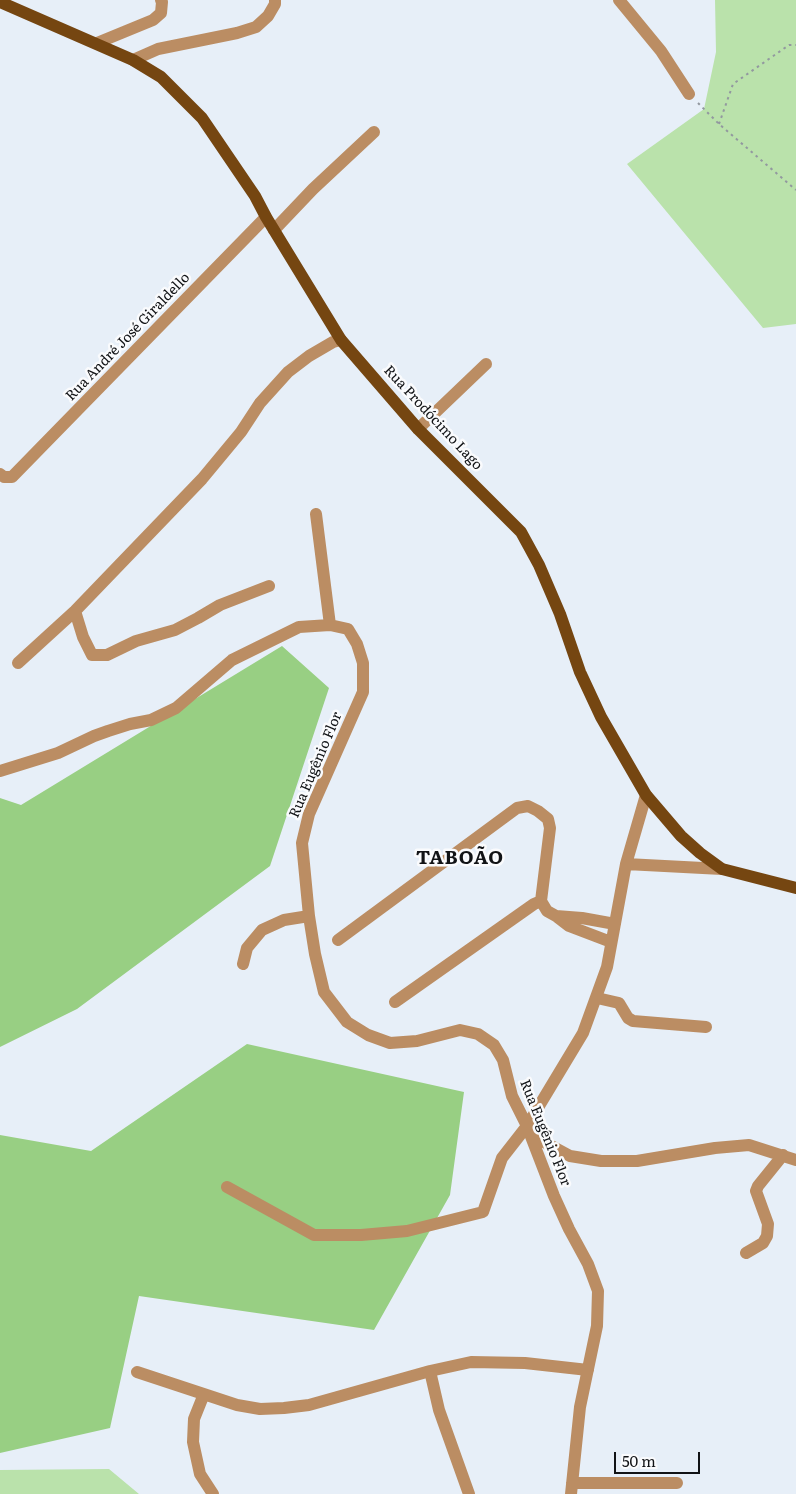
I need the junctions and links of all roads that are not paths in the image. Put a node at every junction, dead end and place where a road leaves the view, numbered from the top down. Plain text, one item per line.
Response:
1 (160, 0) edge
2 (275, 0) edge
3 (619, 0) edge
4 (0, 2) edge
5 (97, 43) junction
6 (133, 60) junction
7 (689, 94) road end
8 (374, 132) dead end
9 (266, 218) junction
10 (274, 230) junction
11 (341, 340) junction
12 (486, 364) dead end
13 (418, 429) junction
14 (6, 476) edge
15 (316, 514) dead end
16 (269, 586) dead end
17 (75, 610) junction
18 (330, 624) junction
19 (18, 663) dead end
20 (0, 771) edge
21 (646, 795) junction
22 (626, 864) junction
23 (722, 869) junction
24 (796, 888) edge
25 (541, 901) junction
26 (309, 916) junction
27 (581, 924) junction
28 (614, 924) junction
29 (338, 940) dead end
30 (611, 942) junction
31 (243, 964) dead end
32 (597, 998) junction
33 (395, 1002) dead end
34 (706, 1027) dead end
35 (529, 1131) junction
36 (783, 1155) junction
37 (796, 1160) edge
38 (227, 1187) dead end
39 (746, 1254) dead end
40 (588, 1370) junction
41 (430, 1371) junction
42 (137, 1372) dead end
43 (204, 1394) junction
44 (677, 1483) dead end
45 (571, 1489) edge
46 (213, 1494) edge
47 (469, 1494) edge

1 - 5 street
2 - 6 street
3 - 7 street
4 - 5 main road, Rua Prodócimo Lago
5 - 6 main road, Rua Prodócimo Lago
6 - 9 main road, Rua Prodócimo Lago
8 - 10 street
9 - 10 main road, Rua Prodócimo Lago
9 - 14 street, Rua André José Giraldello
10 - 11 main road, Rua Prodócimo Lago
11 - 13 main road, Rua Prodócimo Lago
11 - 17 street
12 - 13 street
13 - 21 main road, Rua Prodócimo Lago
15 - 18 street
16 - 17 street
17 - 19 street
18 - 20 street
18 - 26 street, Rua Eugênio Flor
21 - 22 street
21 - 23 main road, Rua Prodócimo Lago
22 - 23 street
22 - 28 street
23 - 24 main road, Rua Prodócimo Lago
25 - 27 street
25 - 29 street
25 - 33 street
26 - 31 street
26 - 35 street, Rua Eugênio Flor
27 - 28 street
27 - 30 street
28 - 30 street
30 - 32 street
32 - 34 street
32 - 35 street
35 - 36 street
35 - 38 street
35 - 40 street, Rua Eugênio Flor
36 - 37 street
36 - 39 street
40 - 41 street
40 - 45 street, Rua Eugênio Flor
41 - 43 street
41 - 47 street
42 - 43 street
43 - 46 street
44 - 45 street

